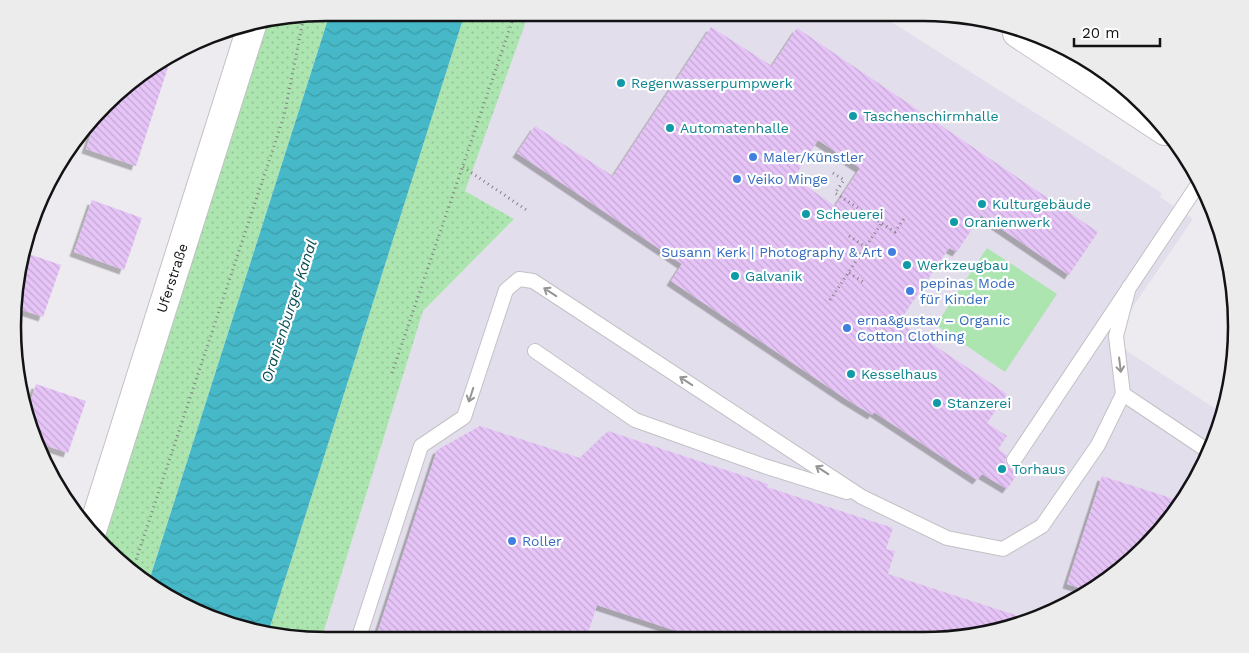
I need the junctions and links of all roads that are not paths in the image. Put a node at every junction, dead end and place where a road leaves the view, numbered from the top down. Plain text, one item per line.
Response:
1 (250, 31) edge
2 (1026, 39) edge
3 (1144, 117) edge
4 (1195, 189) edge
5 (1129, 288) junction
6 (535, 352) dead end
7 (1123, 394) junction
8 (1203, 448) edge
9 (1014, 460) dead end
10 (862, 497) junction
11 (94, 525) edge
12 (361, 632) edge

1 - 11 street, Uferstraße
2 - 3 street
4 - 5 lane
5 -> 7 lane
5 - 9 lane
6 - 10 lane
7 - 8 lane
7 - 10 lane
10 -> 12 lane

